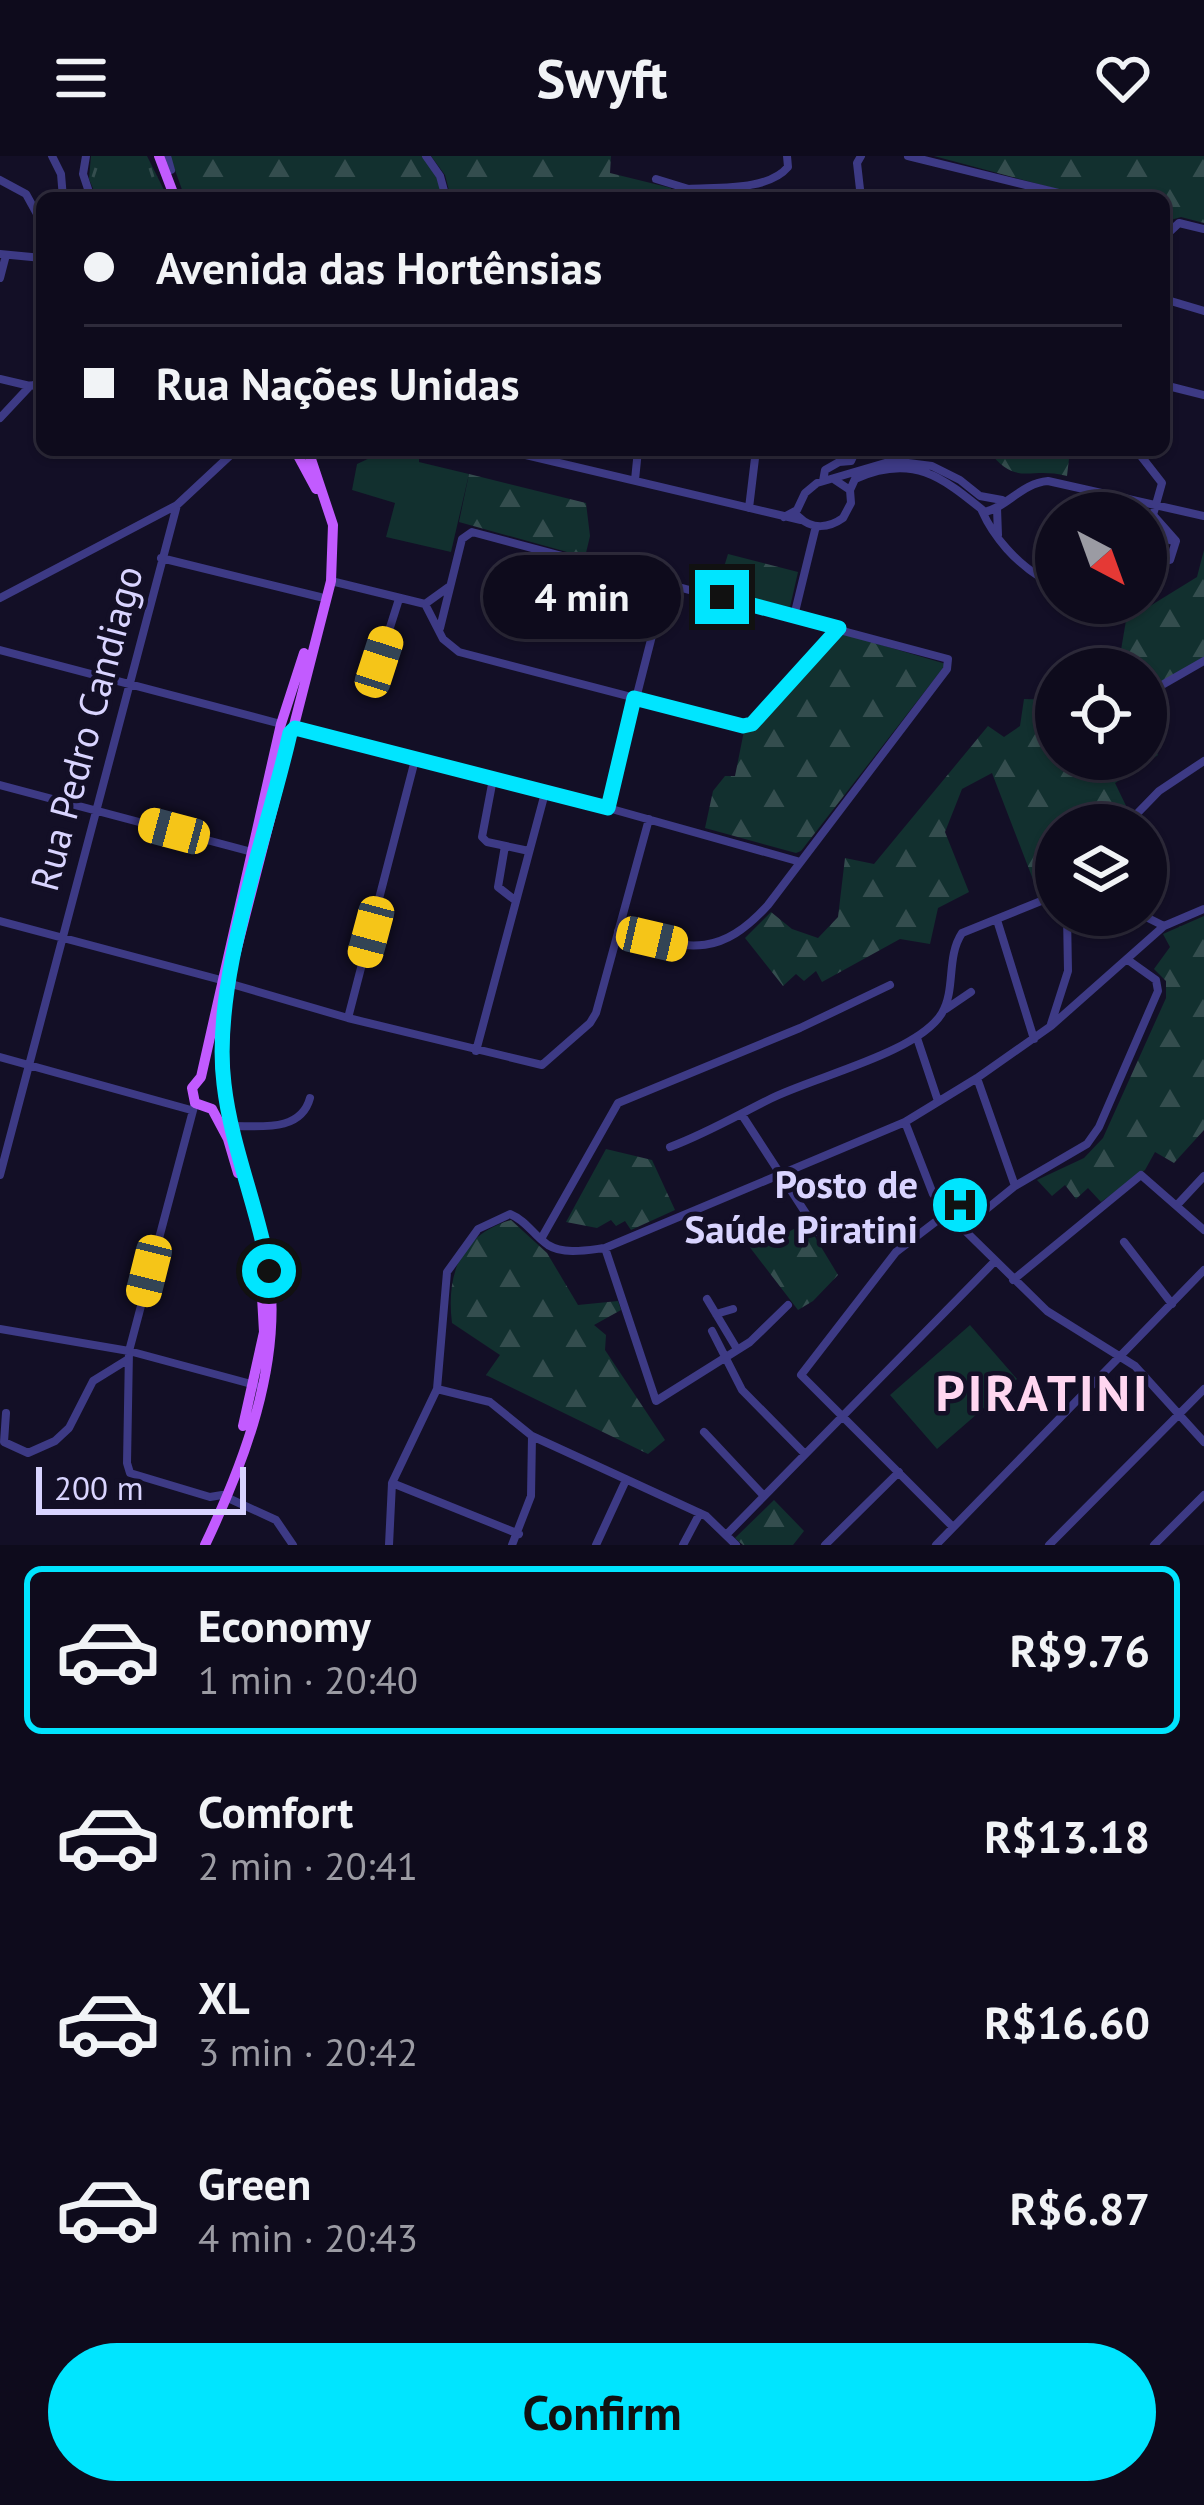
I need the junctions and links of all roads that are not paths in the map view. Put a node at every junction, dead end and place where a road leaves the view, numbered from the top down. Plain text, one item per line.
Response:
1 (52, 156) edge
2 (86, 156) edge
3 (164, 156) edge
4 (426, 156) edge
5 (787, 156) edge
6 (861, 156) edge
7 (908, 156) edge
8 (656, 179) dead end
9 (0, 180) edge
10 (676, 185) junction
11 (688, 189) junction
12 (63, 192) edge
13 (89, 192) edge
14 (176, 192) edge
15 (176, 192) edge
16 (444, 192) edge
17 (674, 192) edge
18 (698, 192) edge
19 (860, 192) edge
20 (1055, 192) edge
21 (36, 212) edge
22 (1204, 229) edge
23 (1170, 231) edge
24 (3, 254) edge
25 (36, 257) edge
26 (0, 278) edge
27 (1170, 301) edge
28 (1204, 311) edge
29 (0, 379) edge
30 (36, 384) edge
31 (30, 386) junction
32 (1170, 387) edge
33 (1204, 395) edge
34 (0, 418) edge
35 (230, 456) edge
36 (299, 456) edge
37 (310, 456) edge
38 (531, 456) edge
39 (637, 456) edge
40 (755, 456) edge
41 (853, 456) edge
42 (1141, 456) edge
43 (635, 479) junction
44 (835, 480) junction
45 (823, 482) junction
46 (850, 490) junction
47 (1091, 492) edge
48 (1159, 492) edge
49 (1000, 504) junction
50 (177, 505) junction
51 (749, 508) junction
52 (982, 509) junction
53 (1167, 510) edge
54 (799, 515) junction
55 (1204, 516) edge
56 (817, 526) junction
57 (1167, 531) edge
58 (998, 535) junction
59 (1167, 539) edge
60 (1176, 541) junction
61 (161, 559) junction
62 (1167, 560) edge
63 (1035, 574) edge
64 (332, 581) junction
65 (666, 581) junction
66 (451, 585) junction
67 (320, 597) junction
68 (0, 598) edge
69 (399, 598) junction
70 (424, 604) junction
71 (794, 616) junction
72 (440, 628) junction
73 (839, 628) junction
74 (0, 650) edge
75 (1204, 661) edge
76 (379, 662) dead end
77 (1167, 682) edge
78 (129, 683) junction
79 (634, 698) junction
80 (288, 726) junction
81 (416, 760) junction
82 (1204, 761) edge
83 (494, 779) junction
84 (0, 785) edge
85 (544, 793) junction
86 (1146, 804) edge
87 (608, 808) junction
88 (95, 810) junction
89 (649, 819) junction
90 (505, 846) junction
91 (529, 851) junction
92 (252, 852) junction
93 (798, 862) junction
94 (516, 901) junction
95 (1035, 904) edge
96 (1204, 909) edge
97 (997, 920) junction
98 (0, 921) edge
99 (1167, 925) edge
100 (618, 931) junction
101 (1067, 936) edge
102 (1153, 936) edge
103 (62, 938) junction
104 (1128, 960) junction
105 (225, 981) junction
106 (890, 985) dead end
107 (971, 992) dead end
108 (944, 1010) junction
109 (348, 1018) junction
110 (1051, 1026) junction
111 (917, 1038) junction
112 (1034, 1039) junction
113 (476, 1051) junction
114 (0, 1057) edge
115 (30, 1064) junction
116 (201, 1077) junction
117 (977, 1078) junction
118 (224, 1090) junction
119 (310, 1098) dead end
120 (938, 1101) junction
121 (193, 1106) junction
122 (212, 1109) junction
123 (742, 1115) junction
124 (905, 1122) junction
125 (232, 1126) junction
126 (670, 1148) dead end
127 (779, 1174) junction
128 (0, 1175) edge
129 (1204, 1176) edge
130 (1015, 1186) junction
131 (1178, 1204) junction
132 (947, 1213) junction
133 (827, 1226) dead end
134 (962, 1228) junction
135 (1204, 1230) edge
136 (541, 1239) junction
137 (1124, 1242) dead end
138 (605, 1248) junction
139 (995, 1261) junction
140 (1204, 1270) edge
141 (1013, 1280) junction
142 (707, 1299) dead end
143 (1172, 1304) junction
144 (788, 1305) dead end
145 (733, 1309) dead end
146 (716, 1314) junction
147 (0, 1329) edge
148 (712, 1330) dead end
149 (737, 1349) junction
150 (128, 1356) junction
151 (727, 1358) junction
152 (1123, 1358) junction
153 (258, 1385) junction
154 (437, 1389) junction
155 (1204, 1389) edge
156 (6, 1413) dead end
157 (1180, 1415) junction
158 (842, 1418) junction
159 (704, 1432) dead end
160 (532, 1436) junction
161 (1204, 1442) edge
162 (805, 1454) junction
163 (898, 1472) junction
164 (626, 1480) junction
165 (392, 1483) junction
166 (224, 1495) junction
167 (1204, 1495) edge
168 (764, 1496) junction
169 (700, 1513) junction
170 (952, 1527) junction
171 (519, 1534) junction
172 (726, 1535) junction
173 (209, 1536) edge
174 (293, 1545) edge
175 (389, 1545) edge
176 (512, 1545) edge
177 (596, 1545) edge
178 (683, 1545) edge
179 (736, 1545) edge
180 (824, 1545) edge
181 (936, 1545) edge
182 (1049, 1545) edge
183 (1154, 1545) edge

1 - 12 street
2 - 13 street
3 - 14 main road
3 - 15 main road
4 - 16 street
5 - 11 street
6 - 19 street
7 - 20 street
8 - 10 street
9 - 21 street
10 - 11 street
10 - 17 street
11 - 18 street
22 - 23 street
24 - 25 street
24 - 26 street
27 - 28 street
29 - 31 street
30 - 31 street
31 - 34 street
32 - 33 street
35 - 50 street
36 - 67 main road
37 - 64 main road
38 - 43 street
39 - 43 street
40 - 51 street
41 - 45 street
42 - 48 street
43 - 51 street
44 - 45 street
44 - 46 street
44 - 49 street
45 - 54 street
46 - 52 street
46 - 56 street
47 - 49 street
49 - 52 street
49 - 58 street
50 - 61 street, Rua Pedro Candiago
50 - 68 street
51 - 54 street
52 - 58 street
53 - 55 street
54 - 56 street
56 - 71 street
57 - 60 street
58 - 63 street
59 - 60 street
60 - 62 street
61 - 67 street
61 - 78 street, Rua Pedro Candiago
64 - 69 street
64 - 80 main road
65 - 66 street
65 - 71 street
65 - 79 street
66 - 70 street
66 - 72 street
67 - 80 main road
69 - 70 street
69 - 76 street
70 - 72 street
71 - 73 street
72 - 79 street
73 - 79 street
73 - 93 street
74 - 78 street
75 - 77 street
78 - 80 street
78 - 88 street, Rua Pedro Candiago
79 - 87 street
80 - 81 street
80 - 92 main road
80 - 105 main road
81 - 83 street
81 - 109 street
82 - 86 street
83 - 85 street
83 - 90 street
84 - 88 street
85 - 87 street
85 - 91 street
87 - 89 street
88 - 92 street
88 - 103 street, Rua Pedro Candiago
89 - 93 street
89 - 100 street
90 - 91 street
90 - 94 street
91 - 94 street
92 - 105 main road
93 - 100 street
94 - 113 street
95 - 97 street
96 - 99 street
97 - 108 street
97 - 112 street
98 - 103 street
100 - 113 street
101 - 110 street
102 - 104 street
103 - 105 street
103 - 115 street, Rua Pedro Candiago
104 - 110 street
104 - 130 street
105 - 109 street
105 - 116 main road
105 - 118 main road
106 - 136 street
107 - 108 street
108 - 111 street
109 - 113 street
110 - 112 street
111 - 120 street
111 - 123 street
112 - 117 street
114 - 115 street
115 - 121 street
115 - 128 street, Rua Pedro Candiago
116 - 118 main road
116 - 121 main road
117 - 120 street
117 - 130 street
118 - 122 main road
118 - 125 main road
119 - 125 street
120 - 124 street
121 - 122 main road
121 - 150 street
122 - 153 main road
123 - 126 street
123 - 127 street
124 - 127 street
124 - 132 street
125 - 153 main road
127 - 133 street
127 - 138 street
129 - 131 street
130 - 134 street
131 - 135 street
131 - 141 street
132 - 134 street
132 - 158 street
134 - 139 street
136 - 138 street
136 - 154 street
137 - 143 street
138 - 151 street
139 - 141 street
139 - 158 street
140 - 143 street
141 - 152 street
142 - 146 street
143 - 152 street
144 - 149 street
145 - 146 street
146 - 149 street
147 - 150 street
148 - 151 street
149 - 151 street
150 - 153 street
150 - 156 street
150 - 166 street
151 - 162 street
152 - 157 street
152 - 170 street
153 - 166 main road
154 - 160 street
154 - 165 street
155 - 157 street
157 - 161 street
157 - 182 street
158 - 162 street
158 - 163 street
159 - 168 street
160 - 164 street
160 - 171 street
162 - 168 street
163 - 170 street
163 - 180 street
164 - 169 street
164 - 177 street
165 - 171 street
165 - 175 street
166 - 173 main road
166 - 174 street
167 - 183 street
168 - 172 street
169 - 172 street
169 - 178 street
170 - 181 street
171 - 176 street
172 - 179 street

